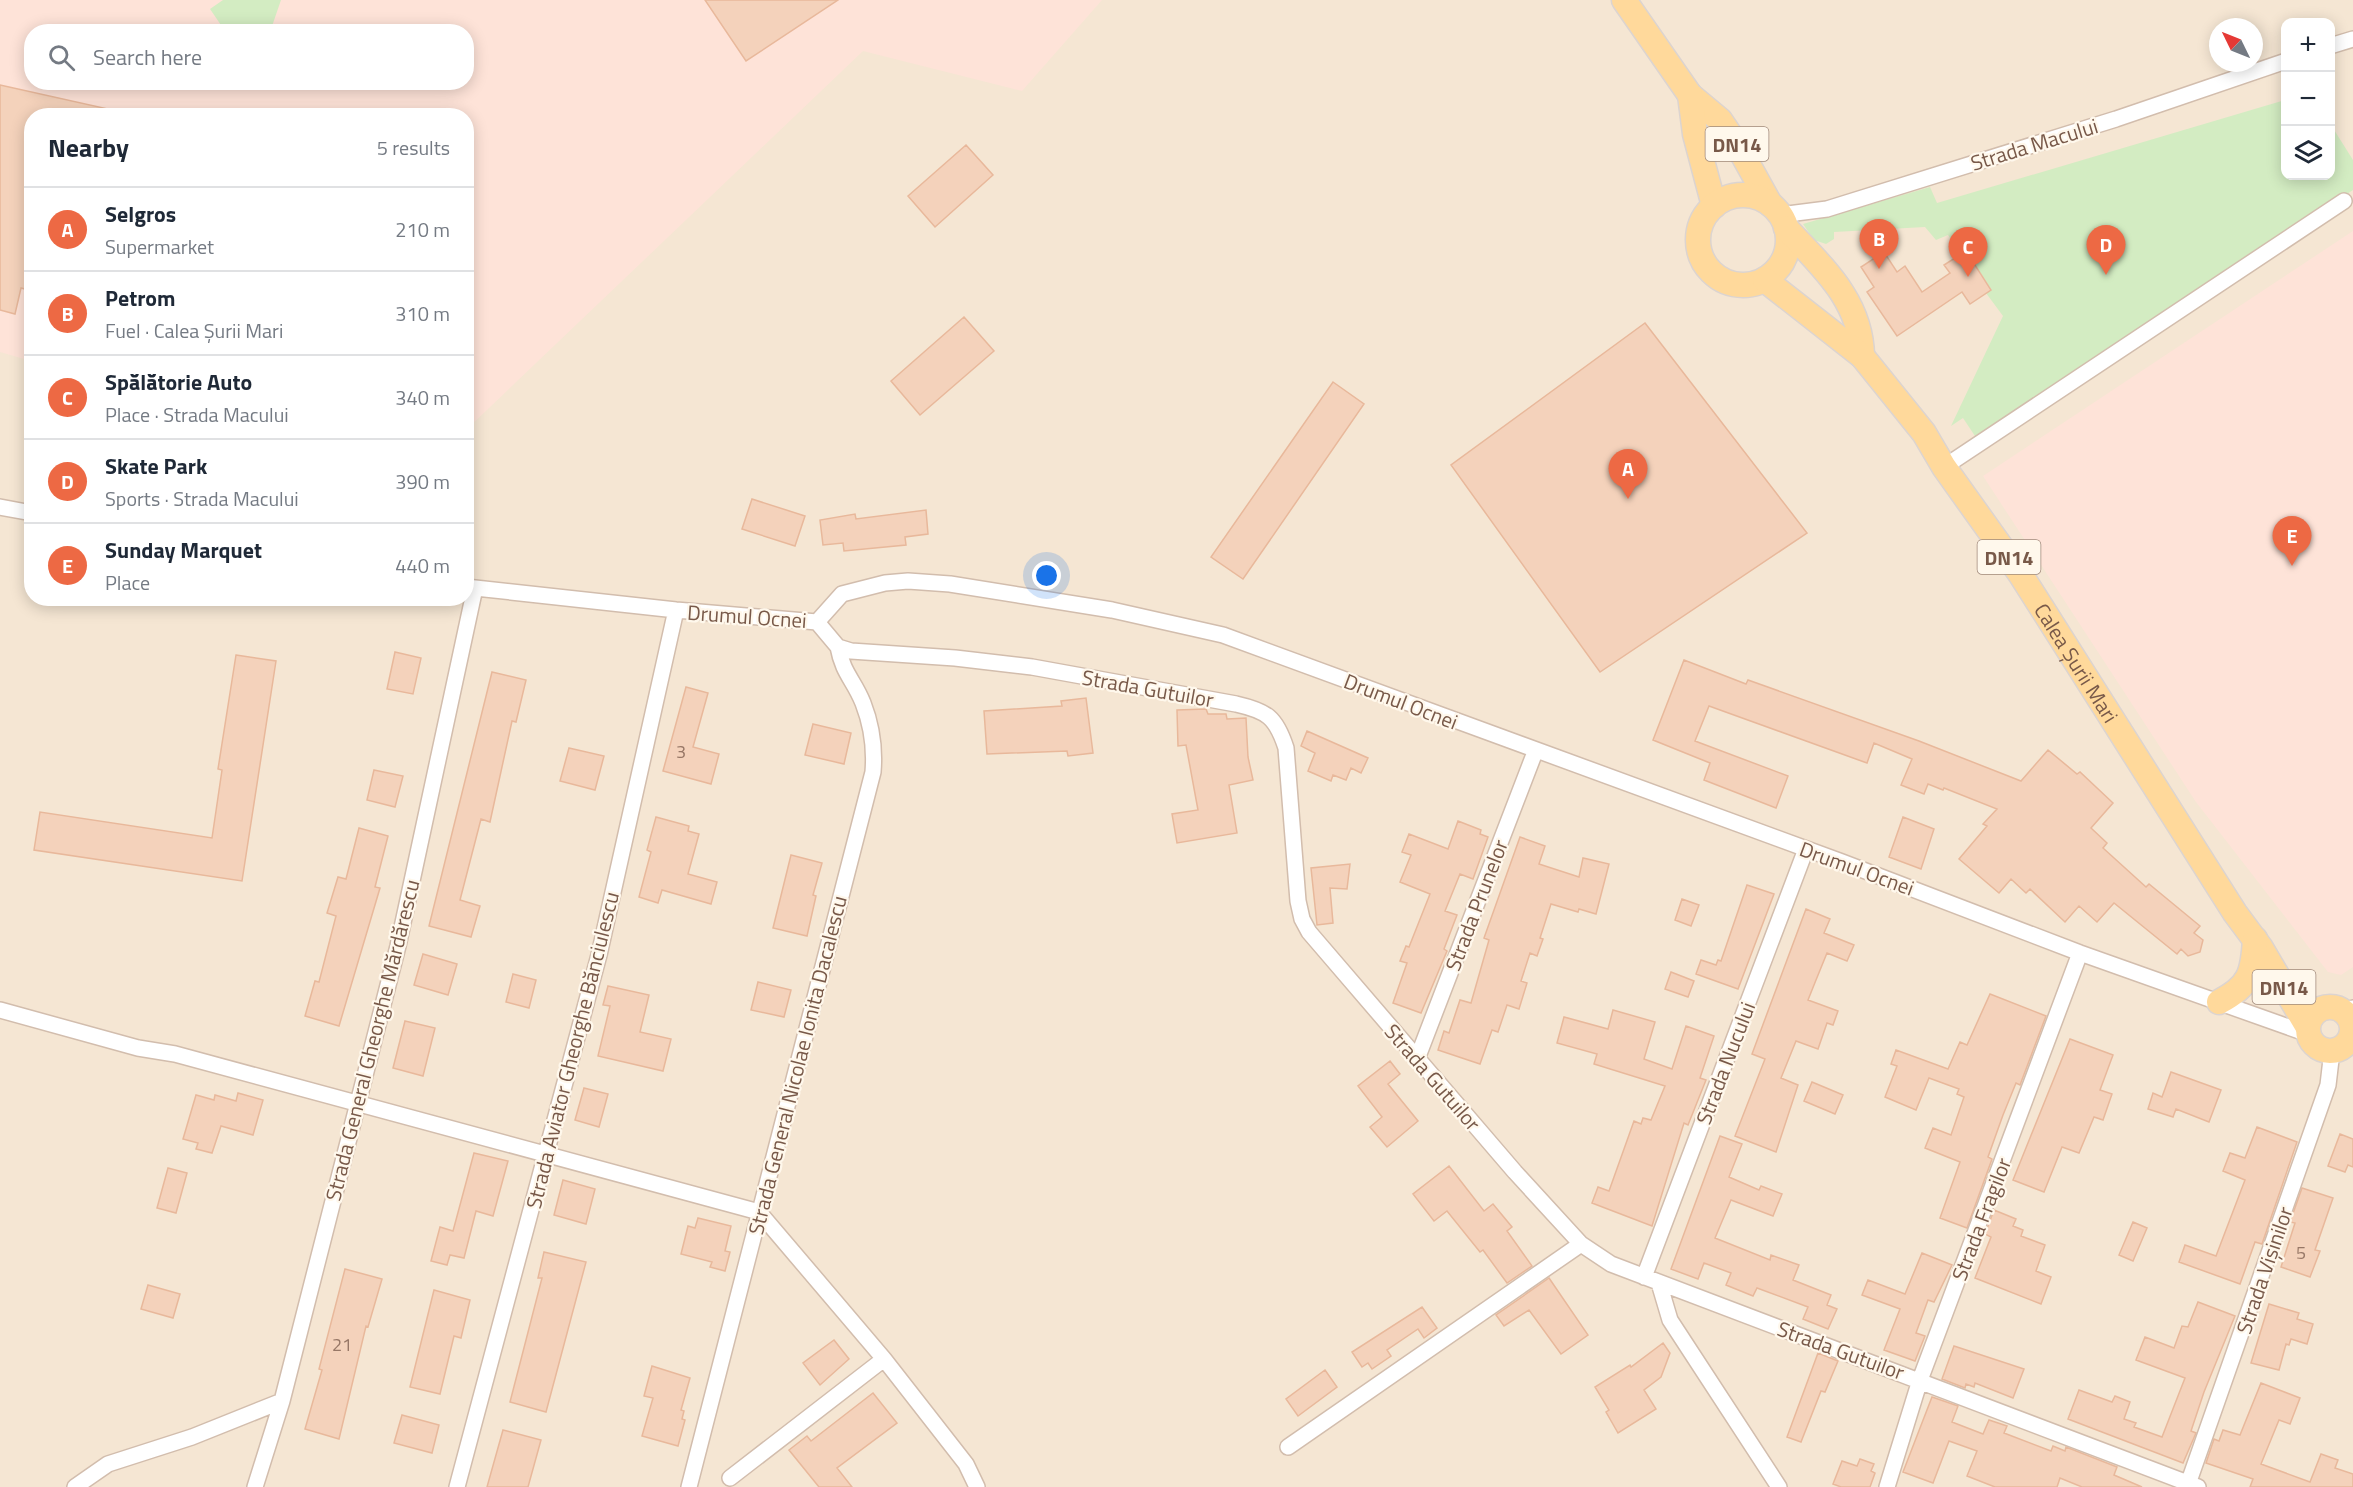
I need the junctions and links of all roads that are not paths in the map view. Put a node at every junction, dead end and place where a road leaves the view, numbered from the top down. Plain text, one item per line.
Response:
1 (1624, 0) edge
2 (2353, 39) edge
3 (2335, 45) edge
4 (2281, 63) edge
5 (1690, 95) junction
6 (2344, 201) dead end
7 (1714, 206) junction
8 (1779, 216) junction
9 (1765, 280) junction
10 (1862, 356) junction
11 (1944, 467) junction
12 (0, 507) edge
13 (24, 512) edge
14 (474, 588) edge
15 (467, 606) edge
16 (676, 610) junction
17 (817, 622) junction
18 (838, 647) junction
19 (1535, 752) junction
20 (1806, 849) junction
21 (2258, 944) junction
22 (2080, 952) junction
23 (2219, 1002) junction
24 (2323, 1008) junction
25 (0, 1010) edge
26 (2308, 1030) junction
27 (2347, 1037) edge
28 (1417, 1059) junction
29 (356, 1102) junction
30 (546, 1154) junction
31 (759, 1212) junction
32 (1581, 1244) junction
33 (1652, 1280) junction
34 (884, 1359) junction
35 (1920, 1380) junction
36 (282, 1401) junction
37 (1288, 1447) dead end
38 (730, 1478) dead end
39 (2191, 1486) edge
40 (75, 1487) edge
41 (255, 1487) edge
42 (458, 1487) edge
43 (689, 1487) edge
44 (977, 1487) edge
45 (1779, 1487) edge
46 (1887, 1487) edge

1 - 5 main road, DN14
2 - 3 street
4 - 8 street, Strada Macului
5 - 7 main road, DN14
5 - 8 main road, DN14
6 - 11 street
7 - 8 main road
7 - 9 main road
8 - 9 main road
8 - 10 main road, DN14
9 - 10 main road, Calea Șurii Mari / DN14
10 - 11 main road, Calea Șurii Mari / DN14
11 - 21 main road, Calea Șurii Mari / DN14
12 - 13 street
14 - 16 street, Drumul Ocnei
15 - 29 street, Strada General Gheorghe Mărdărescu
16 - 17 street, Drumul Ocnei
16 - 30 street, Strada Aviator Gheorghe Bănciulescu
17 - 18 street
17 - 19 street, Drumul Ocnei
18 - 28 street, Strada Gutuilor
18 - 31 street, Strada General Nicolae Ionita Dacalescu
19 - 20 street, Drumul Ocnei
19 - 28 street, Strada Prunelor
20 - 22 street, Drumul Ocnei
20 - 33 street, Strada Nucului
21 - 23 main road
21 - 24 main road, Calea Șurii Mari / DN14
21 - 26 main road, Calea Șurii Mari / DN14
22 - 23 street, Drumul Ocnei
22 - 35 street, Strada Fragilor
23 - 26 street, Drumul Ocnei
24 - 26 main road, DN14
24 - 27 main road, Calea Șurii Mari / DN14
25 - 29 street
26 - 27 main road, Calea Șurii Mari / DN14
27 - 39 street, Strada Vișinilor
28 - 32 street, Strada Gutuilor
29 - 30 street
29 - 36 street, Strada General Gheorghe Mărdărescu
30 - 31 street
30 - 42 street, Strada Aviator Gheorghe Bănciulescu
31 - 34 street
31 - 43 street, Strada General Nicolae Ionita Dacalescu
32 - 33 street, Strada Gutuilor
32 - 37 street
33 - 35 street, Strada Gutuilor
33 - 45 street
34 - 38 street
34 - 44 street
35 - 39 street, Strada Gutuilor
35 - 46 street, Strada Fragilor
36 - 40 street
36 - 41 street, Strada General Gheorghe Mărdărescu

